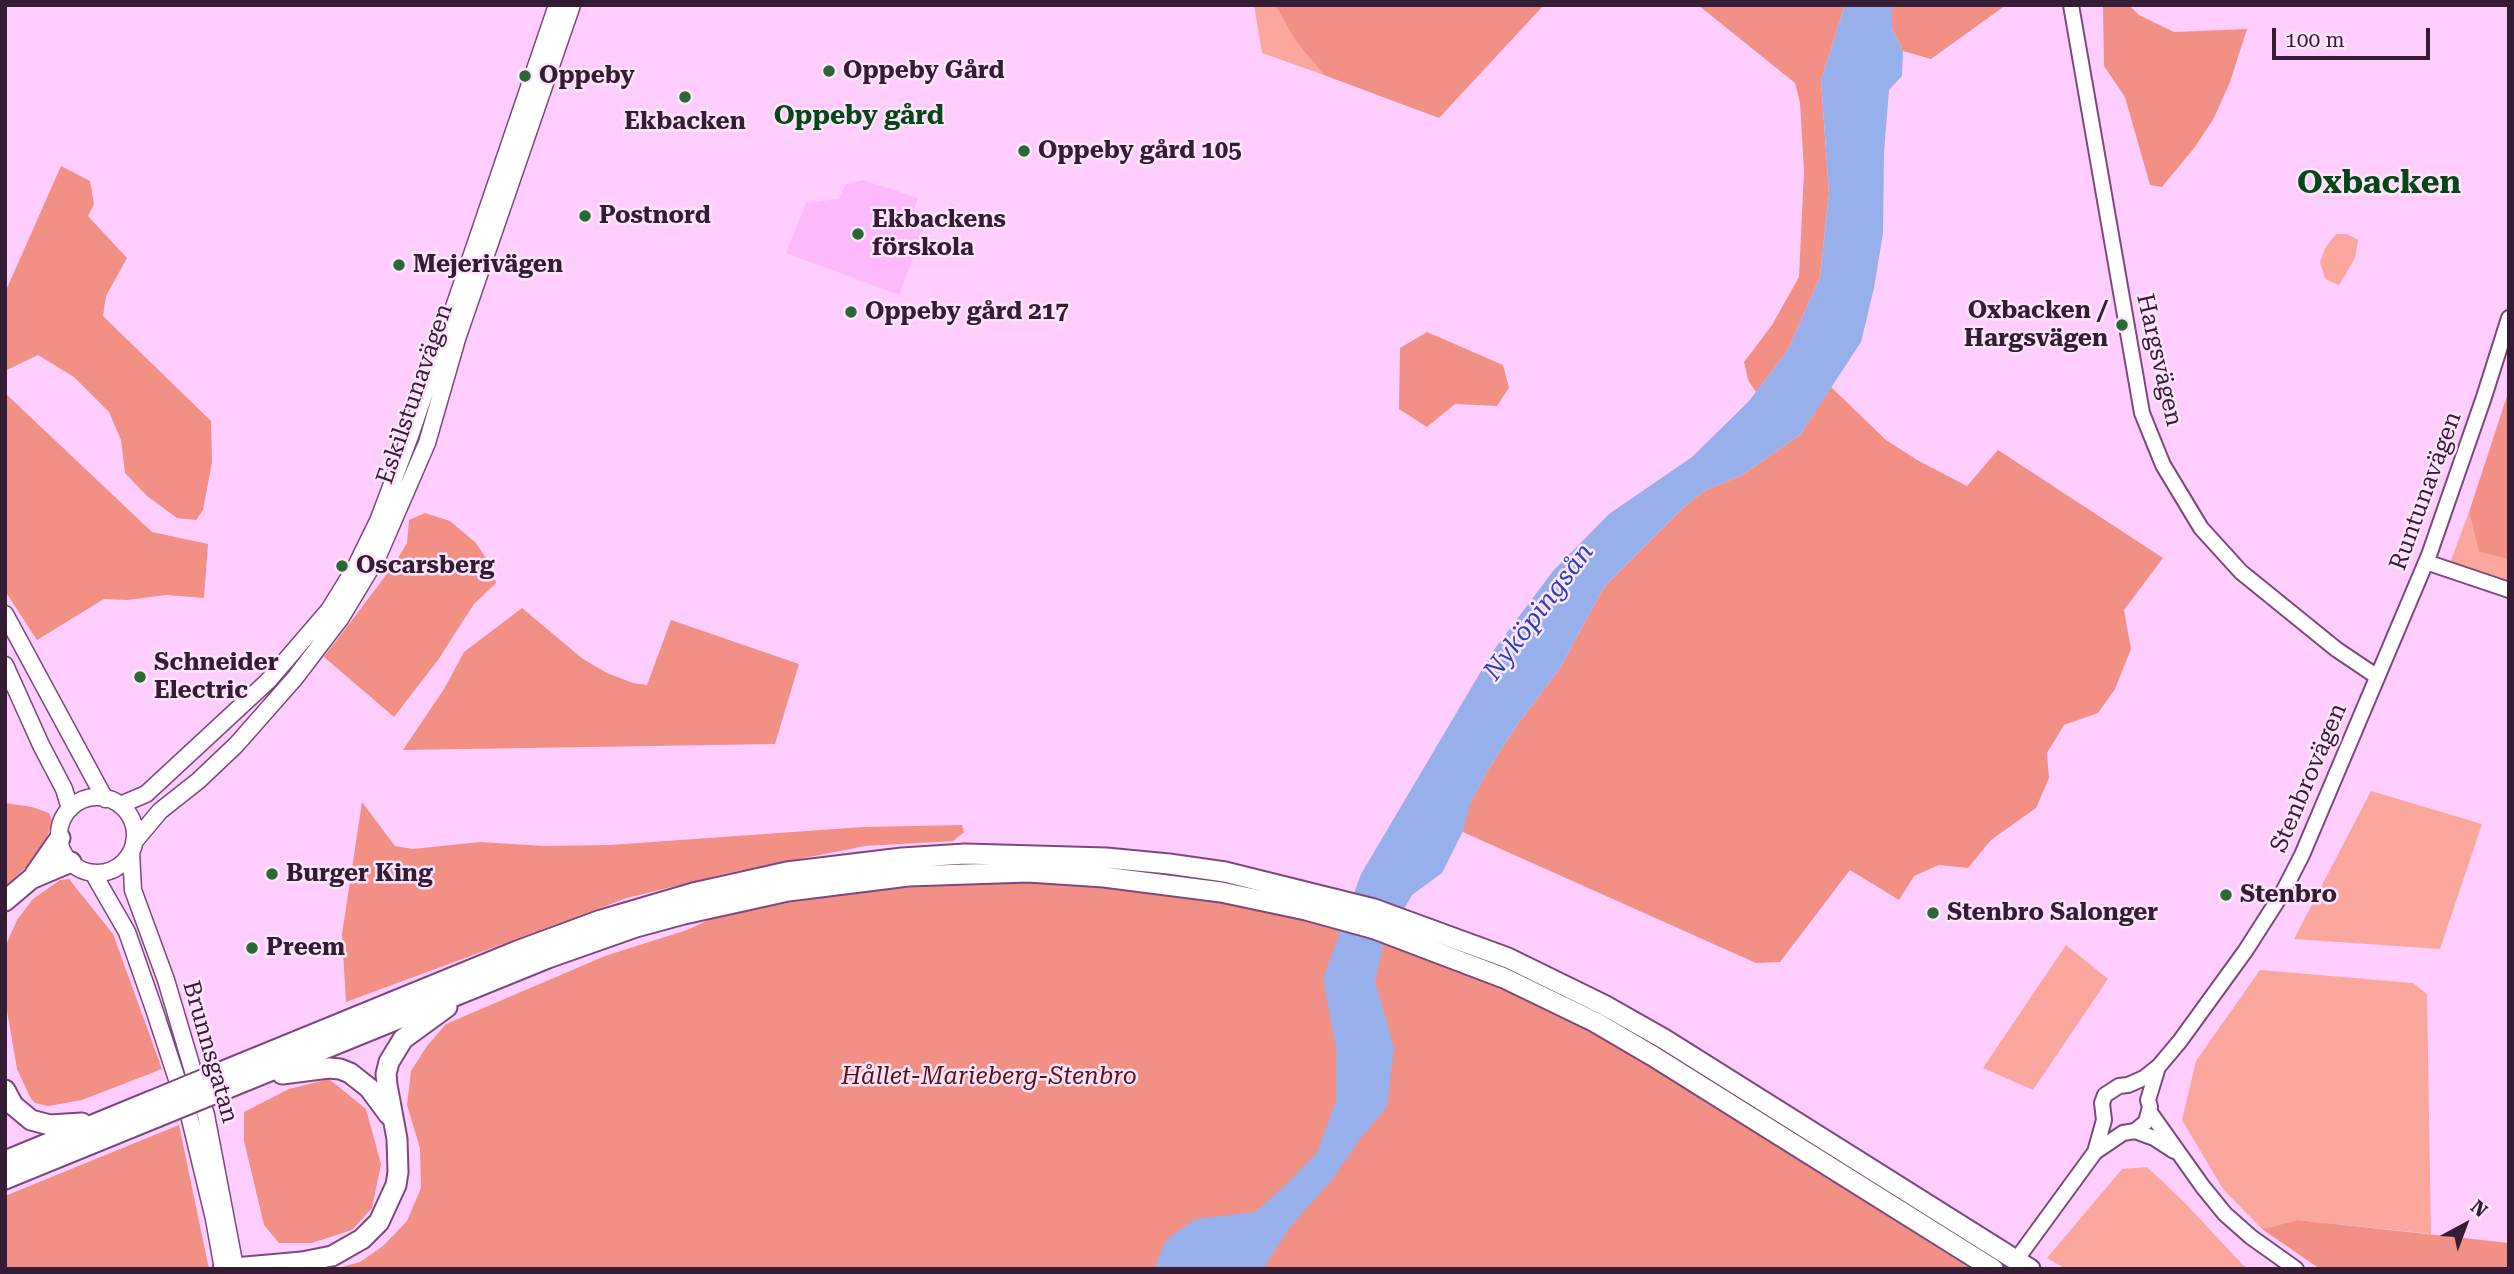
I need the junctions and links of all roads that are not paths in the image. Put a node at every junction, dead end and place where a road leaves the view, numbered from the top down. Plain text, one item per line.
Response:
1 (558, 5) edge
2 (572, 5) edge
3 (2071, 5) edge
4 (2509, 318) edge
5 (2426, 562) junction
6 (2509, 590) edge
7 (5, 614) edge
8 (5, 665) edge
9 (2376, 676) junction
10 (113, 802) junction
11 (70, 809) junction
12 (60, 838) junction
13 (133, 847) junction
14 (71, 862) junction
15 (93, 873) junction
16 (32, 879) junction
17 (5, 901) edge
18 (1309, 901) junction
19 (1421, 935) junction
20 (483, 983) junction
21 (2159, 1066) junction
22 (253, 1078) junction
23 (224, 1080) junction
24 (2128, 1085) junction
25 (5, 1090) edge
26 (2149, 1106) junction
27 (154, 1109) junction
28 (2104, 1120) junction
29 (100, 1122) junction
30 (393, 1122) junction
31 (2129, 1132) junction
32 (2095, 1152) junction
33 (2181, 1157) junction
34 (5, 1161) edge
35 (5, 1179) edge
36 (2026, 1261) edge
37 (229, 1268) edge
38 (1993, 1269) edge
39 (2296, 1269) edge

1 - 10 main road, Eskilstunavägen
2 - 13 main road, Eskilstunavägen
3 - 9 street, Hargsvägen
4 - 5 street, Runtunavägen
5 - 6 street
5 - 9 street, Runtunavägen
7 - 10 main road
8 - 11 main road
9 - 21 street, Stenbrovägen
10 - 11 main road
10 - 13 main road
11 - 12 main road
12 - 14 main road
12 - 16 highway
13 - 15 main road
13 - 37 main road, Brunnsgatan
14 - 15 main road
14 - 16 highway
15 - 37 main road, Brunnsgatan
16 - 17 highway
18 - 19 highway
18 - 20 highway
18 - 23 highway
19 - 36 highway
19 - 38 highway
20 - 22 highway
20 - 30 highway
21 - 24 street, Stenbrovägen
21 - 26 street, Stenbrovägen
22 - 23 highway
22 - 30 highway
23 - 27 highway, bridge
24 - 26 street
24 - 28 street, Stenbrovägen
25 - 29 highway
26 - 31 street, Stenbrovägen
26 - 33 street
27 - 29 highway
27 - 35 highway
28 - 31 street
28 - 32 street, Stenbrovägen
29 - 34 highway
30 - 37 highway
31 - 32 street, Stenbrovägen
31 - 33 street
32 - 36 street, Stenbrovägen
33 - 39 street

